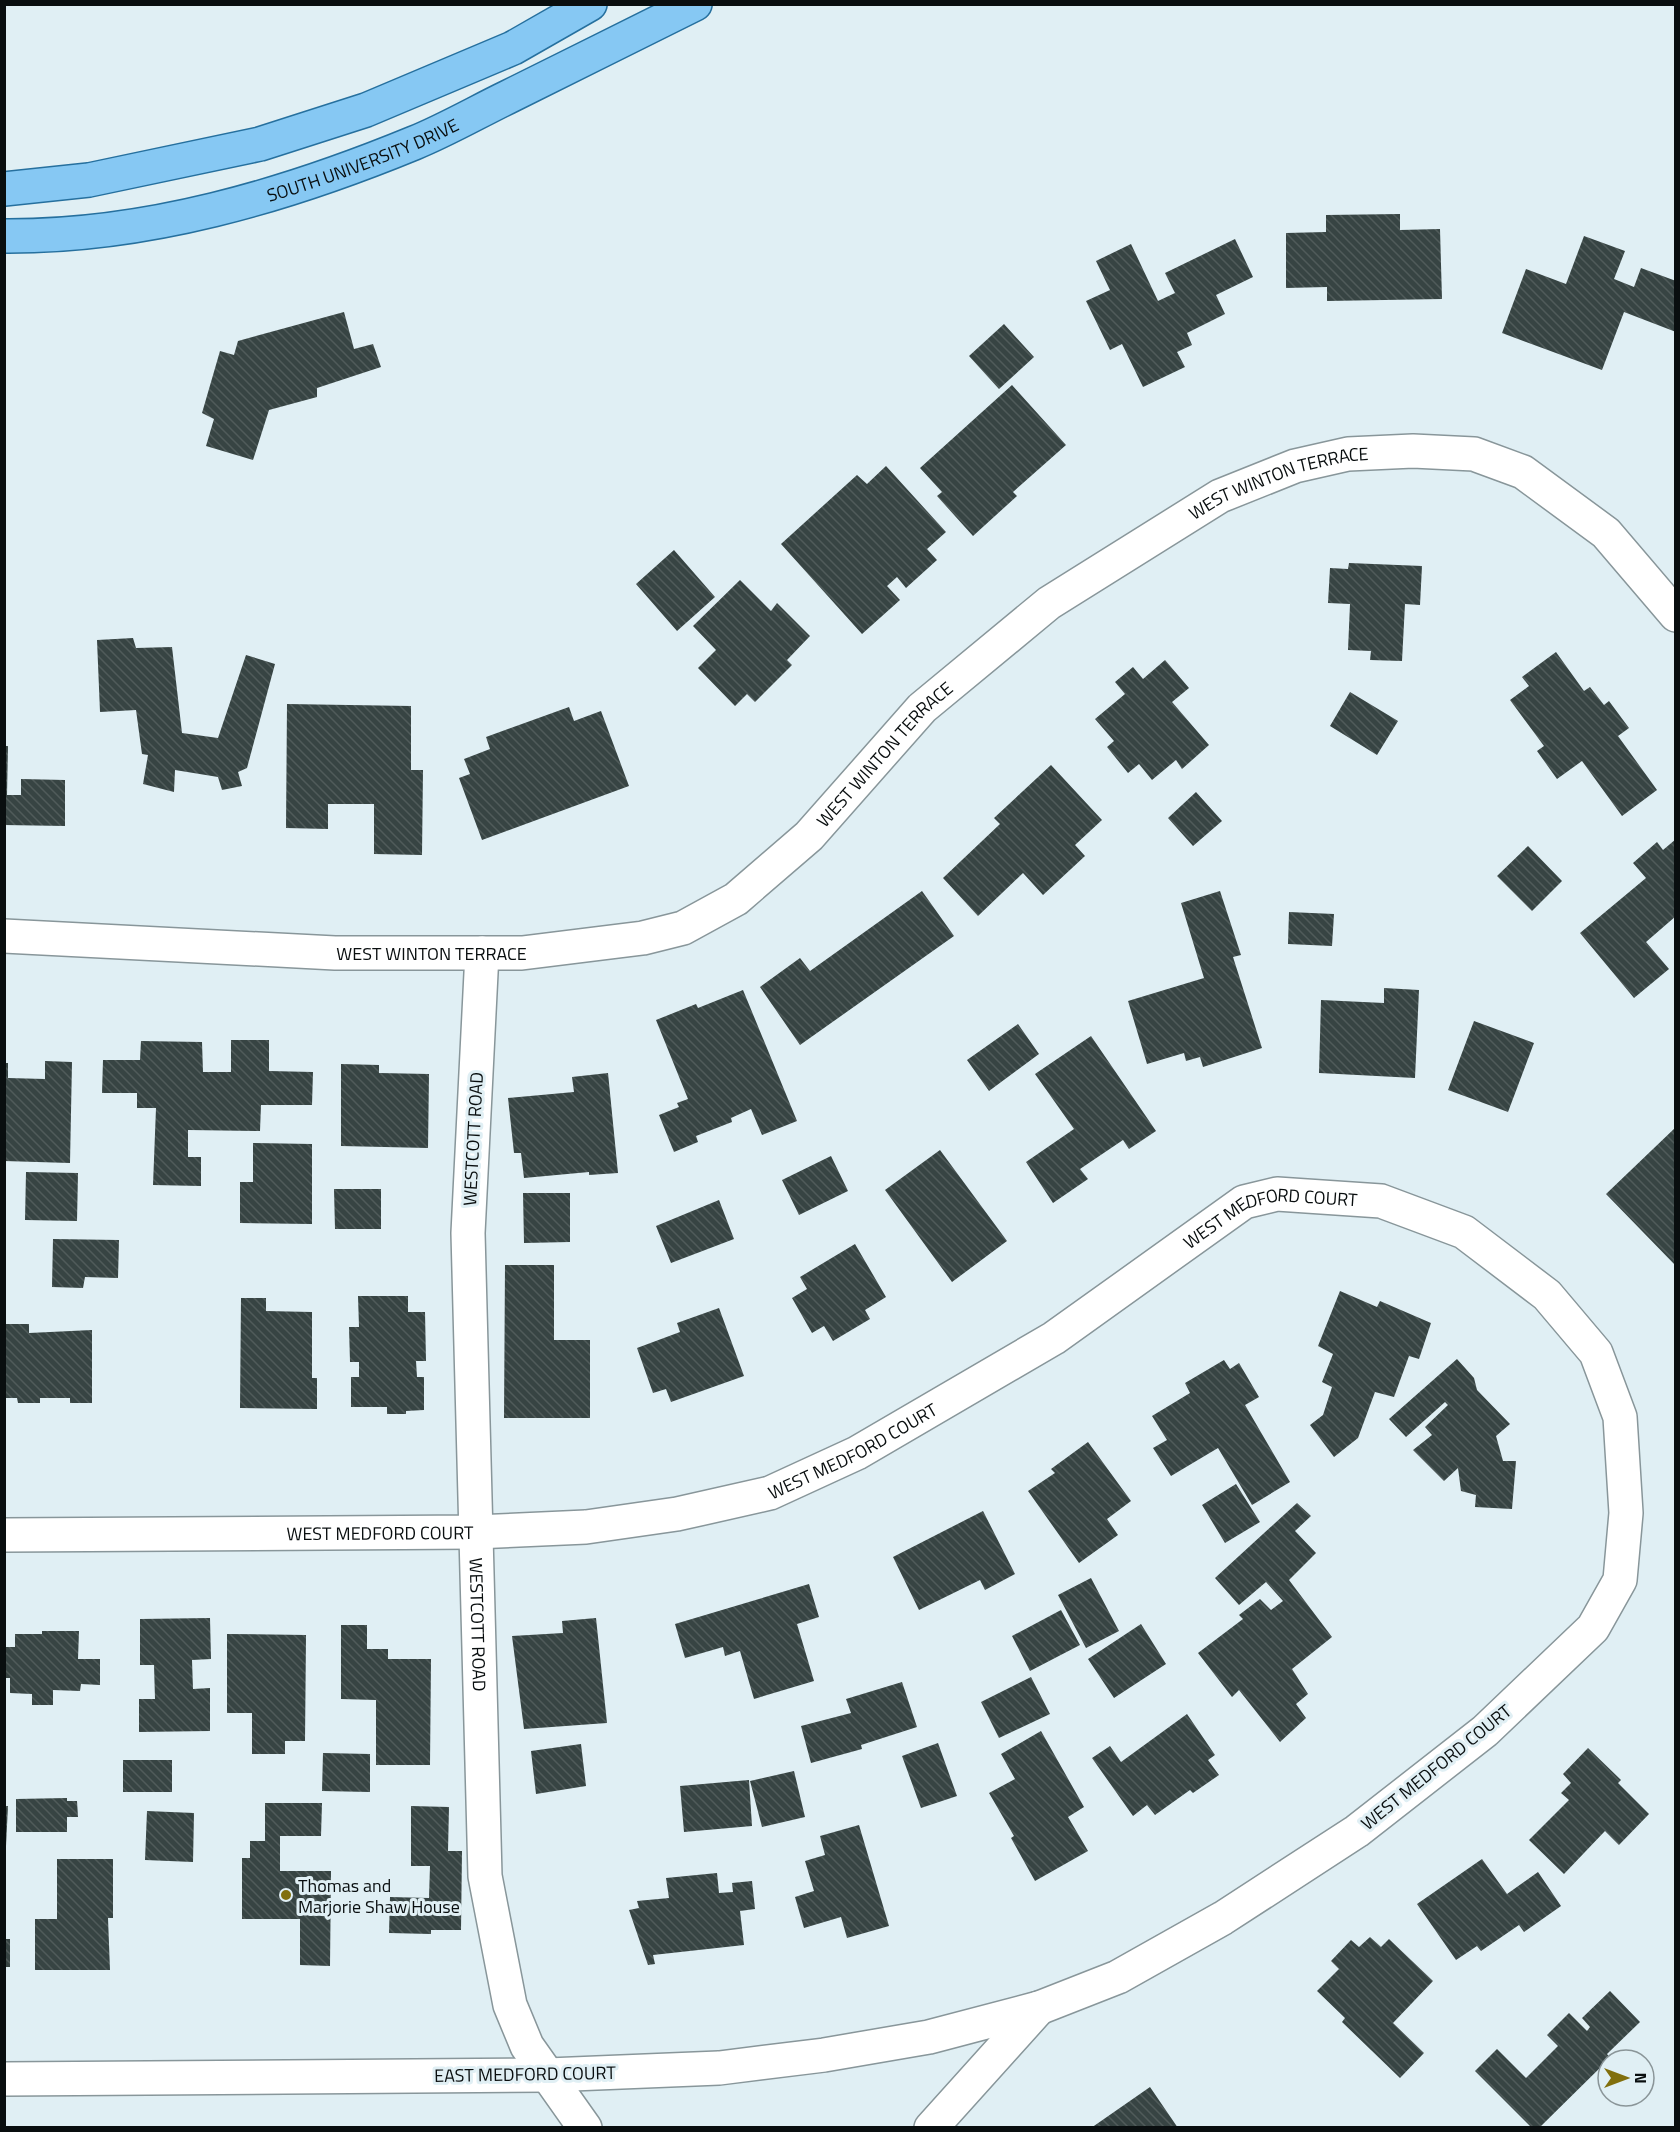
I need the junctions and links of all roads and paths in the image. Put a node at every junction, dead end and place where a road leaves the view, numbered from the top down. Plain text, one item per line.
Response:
1 (590, 4) edge
2 (695, 4) edge
3 (4, 189) edge
4 (4, 236) edge
5 (1676, 615) edge
6 (4, 936) edge
7 (482, 953) junction
8 (475, 1532) junction
9 (4, 1536) edge
10 (1039, 2008) junction
11 (548, 2075) junction
12 (4, 2079) edge
13 (585, 2127) edge
14 (931, 2127) edge

1 - 3 main road
2 - 4 main road, SOUTH UNIVERSITY DRIVE
5 - 7 street, WEST WINTON TERRACE
6 - 7 street, WEST WINTON TERRACE
7 - 8 street, WESTCOTT ROAD
8 - 9 street, WEST MEDFORD COURT
8 - 10 street, WEST MEDFORD COURT
8 - 11 street, WESTCOTT ROAD
10 - 11 street, EAST MEDFORD COURT
10 - 14 street
11 - 12 street, EAST MEDFORD COURT
11 - 13 street, WESTCOTT ROAD

